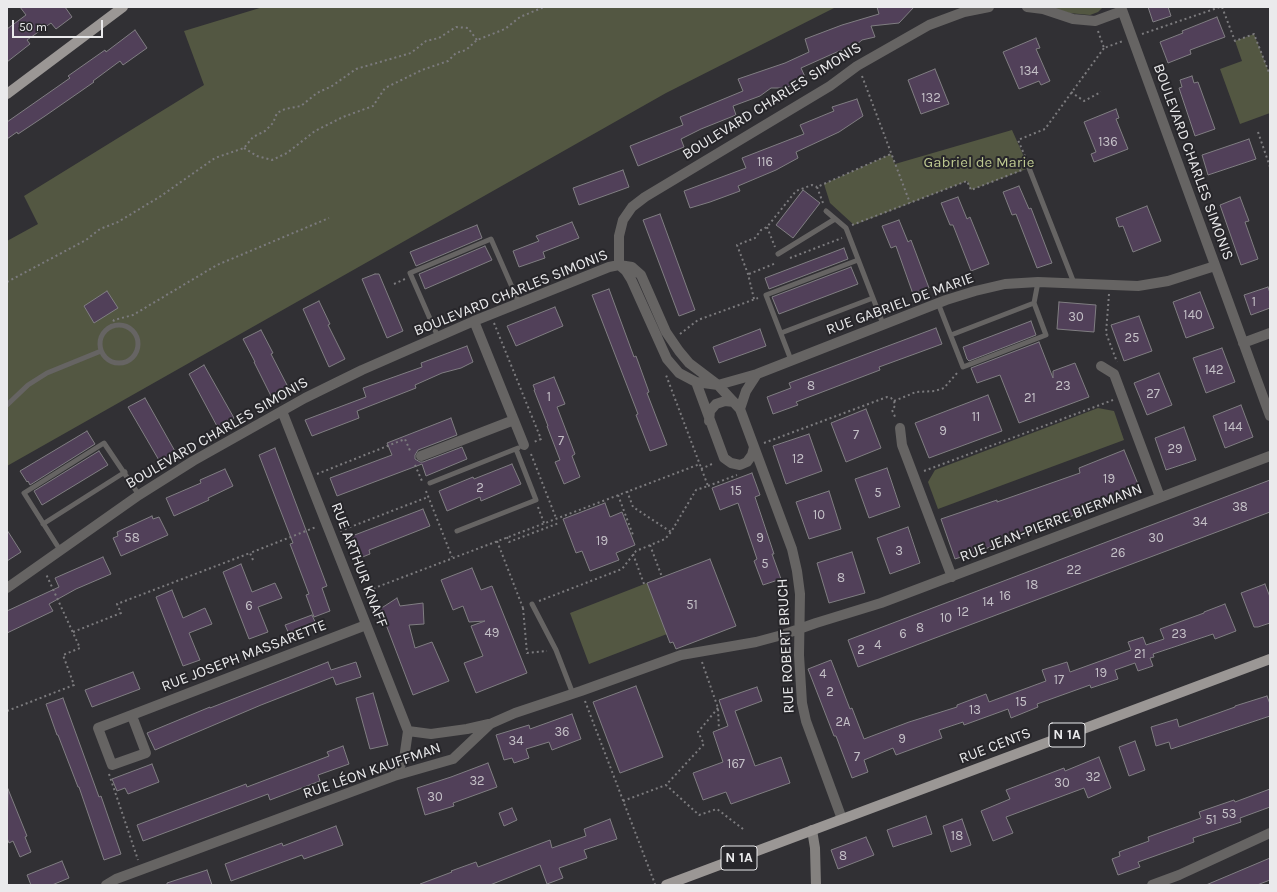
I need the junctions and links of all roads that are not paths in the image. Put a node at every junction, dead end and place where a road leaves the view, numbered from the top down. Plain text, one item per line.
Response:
1 (123, 7) edge
2 (989, 7) edge
3 (1027, 7) edge
4 (1121, 9) edge
5 (7, 94) edge
6 (1029, 168) road end
7 (826, 211) road end
8 (835, 219) junction
9 (778, 254) road end
10 (858, 260) junction
11 (620, 265) junction
12 (1215, 266) junction
13 (1038, 282) junction
14 (1074, 283) junction
15 (873, 298) junction
16 (519, 303) junction
17 (938, 303) junction
18 (1034, 303) junction
19 (474, 321) junction
20 (883, 324) junction
21 (781, 333) junction
22 (1270, 333) edge
23 (951, 335) junction
24 (438, 337) junction
25 (1243, 343) junction
26 (101, 351) junction
27 (792, 360) junction
28 (1102, 366) dead end
29 (757, 374) junction
30 (696, 382) junction
31 (718, 385) junction
32 (7, 405) edge
33 (737, 406) junction
34 (282, 411) junction
35 (1270, 416) edge
36 (514, 420) junction
37 (709, 420) junction
38 (900, 428) road end
39 (522, 446) junction
40 (754, 447) junction
41 (421, 456) dead end
42 (1270, 456) edge
43 (125, 472) junction
44 (430, 483) dead end
45 (139, 495) junction
46 (1160, 498) junction
47 (43, 524) junction
48 (457, 531) dead end
49 (60, 550) junction
50 (952, 577) junction
51 (7, 588) edge
52 (532, 604) road end
53 (366, 625) junction
54 (800, 629) junction
55 (1270, 659) edge
56 (577, 692) junction
57 (132, 716) junction
58 (490, 724) junction
59 (408, 731) junction
60 (394, 776) junction
61 (842, 819) junction
62 (812, 830) junction
63 (1270, 833) edge
64 (106, 885) edge
65 (666, 885) edge
66 (816, 885) edge
67 (1152, 885) edge

1 - 5 main road
2 - 11 street, BOULEVARD CHARLES SIMONIS
3 - 4 street, BOULEVARD CHARLES SIMONIS
4 - 12 street, BOULEVARD CHARLES SIMONIS
6 - 14 lane
7 - 8 lane
8 - 9 lane
8 - 10 lane
10 - 15 lane
10 - 21 lane
11 - 16 street, BOULEVARD CHARLES SIMONIS
11 - 30 street
11 - 31 street, RUE ROBERT BRUCH
12 - 14 street, RUE GABRIEL DE MARIE
12 - 25 street, BOULEVARD CHARLES SIMONIS
13 - 14 street, RUE GABRIEL DE MARIE
13 - 17 street, RUE GABRIEL DE MARIE
13 - 18 lane
15 - 20 lane
15 - 21 lane
16 - 19 street, BOULEVARD CHARLES SIMONIS
16 - 24 lane
17 - 20 street, RUE GABRIEL DE MARIE
17 - 23 lane
18 - 23 lane
18 - 23 lane
19 - 24 street, BOULEVARD CHARLES SIMONIS
19 - 36 street
20 - 27 street, RUE GABRIEL DE MARIE
21 - 27 lane
22 - 25 street
24 - 34 street, BOULEVARD CHARLES SIMONIS
25 - 35 street, BOULEVARD CHARLES SIMONIS
26 - 26 lane
26 - 32 lane
27 - 29 street, RUE GABRIEL DE MARIE
28 - 46 street, RUE JEAN-PIERRE BIERMANN
29 - 31 street, RUE GABRIEL DE MARIE
29 - 33 street
30 - 31 street
30 - 37 street
31 - 33 street, RUE ROBERT BRUCH
33 - 37 street
33 - 40 street, RUE ROBERT BRUCH
34 - 45 street, BOULEVARD CHARLES SIMONIS
34 - 53 street, RUE ARTHUR KNAFF
36 - 39 street
36 - 41 street
37 - 40 street
38 - 50 street, RUE JEAN-PIERRE BIERMANN
39 - 44 lane
39 - 48 lane
40 - 54 street, RUE ROBERT BRUCH
42 - 46 street, RUE JEAN-PIERRE BIERMANN
43 - 45 lane
43 - 47 lane
43 - 47 lane
45 - 49 street, BOULEVARD CHARLES SIMONIS
46 - 50 street, RUE JEAN-PIERRE BIERMANN
47 - 49 lane
49 - 51 street, BOULEVARD CHARLES SIMONIS
50 - 54 street, RUE JEAN-PIERRE BIERMANN
52 - 56 lane
53 - 57 street, RUE JOSEPH MASSARETTE
53 - 59 street, RUE ARTHUR KNAFF
54 - 56 street, RUE LÉON KAUFFMAN
54 - 61 street, RUE ROBERT BRUCH
55 - 61 main road, RUE CENTS / N 1A
56 - 58 street, RUE LÉON KAUFFMAN
57 - 57 street, RUE JOSEPH MASSARETTE
58 - 59 street
58 - 60 street, RUE LÉON KAUFFMAN
59 - 60 street, RUE ARTHUR KNAFF
60 - 64 street, RUE LÉON KAUFFMAN
61 - 62 main road, N 1A
62 - 65 main road, N 1A
62 - 66 main road
63 - 67 street

